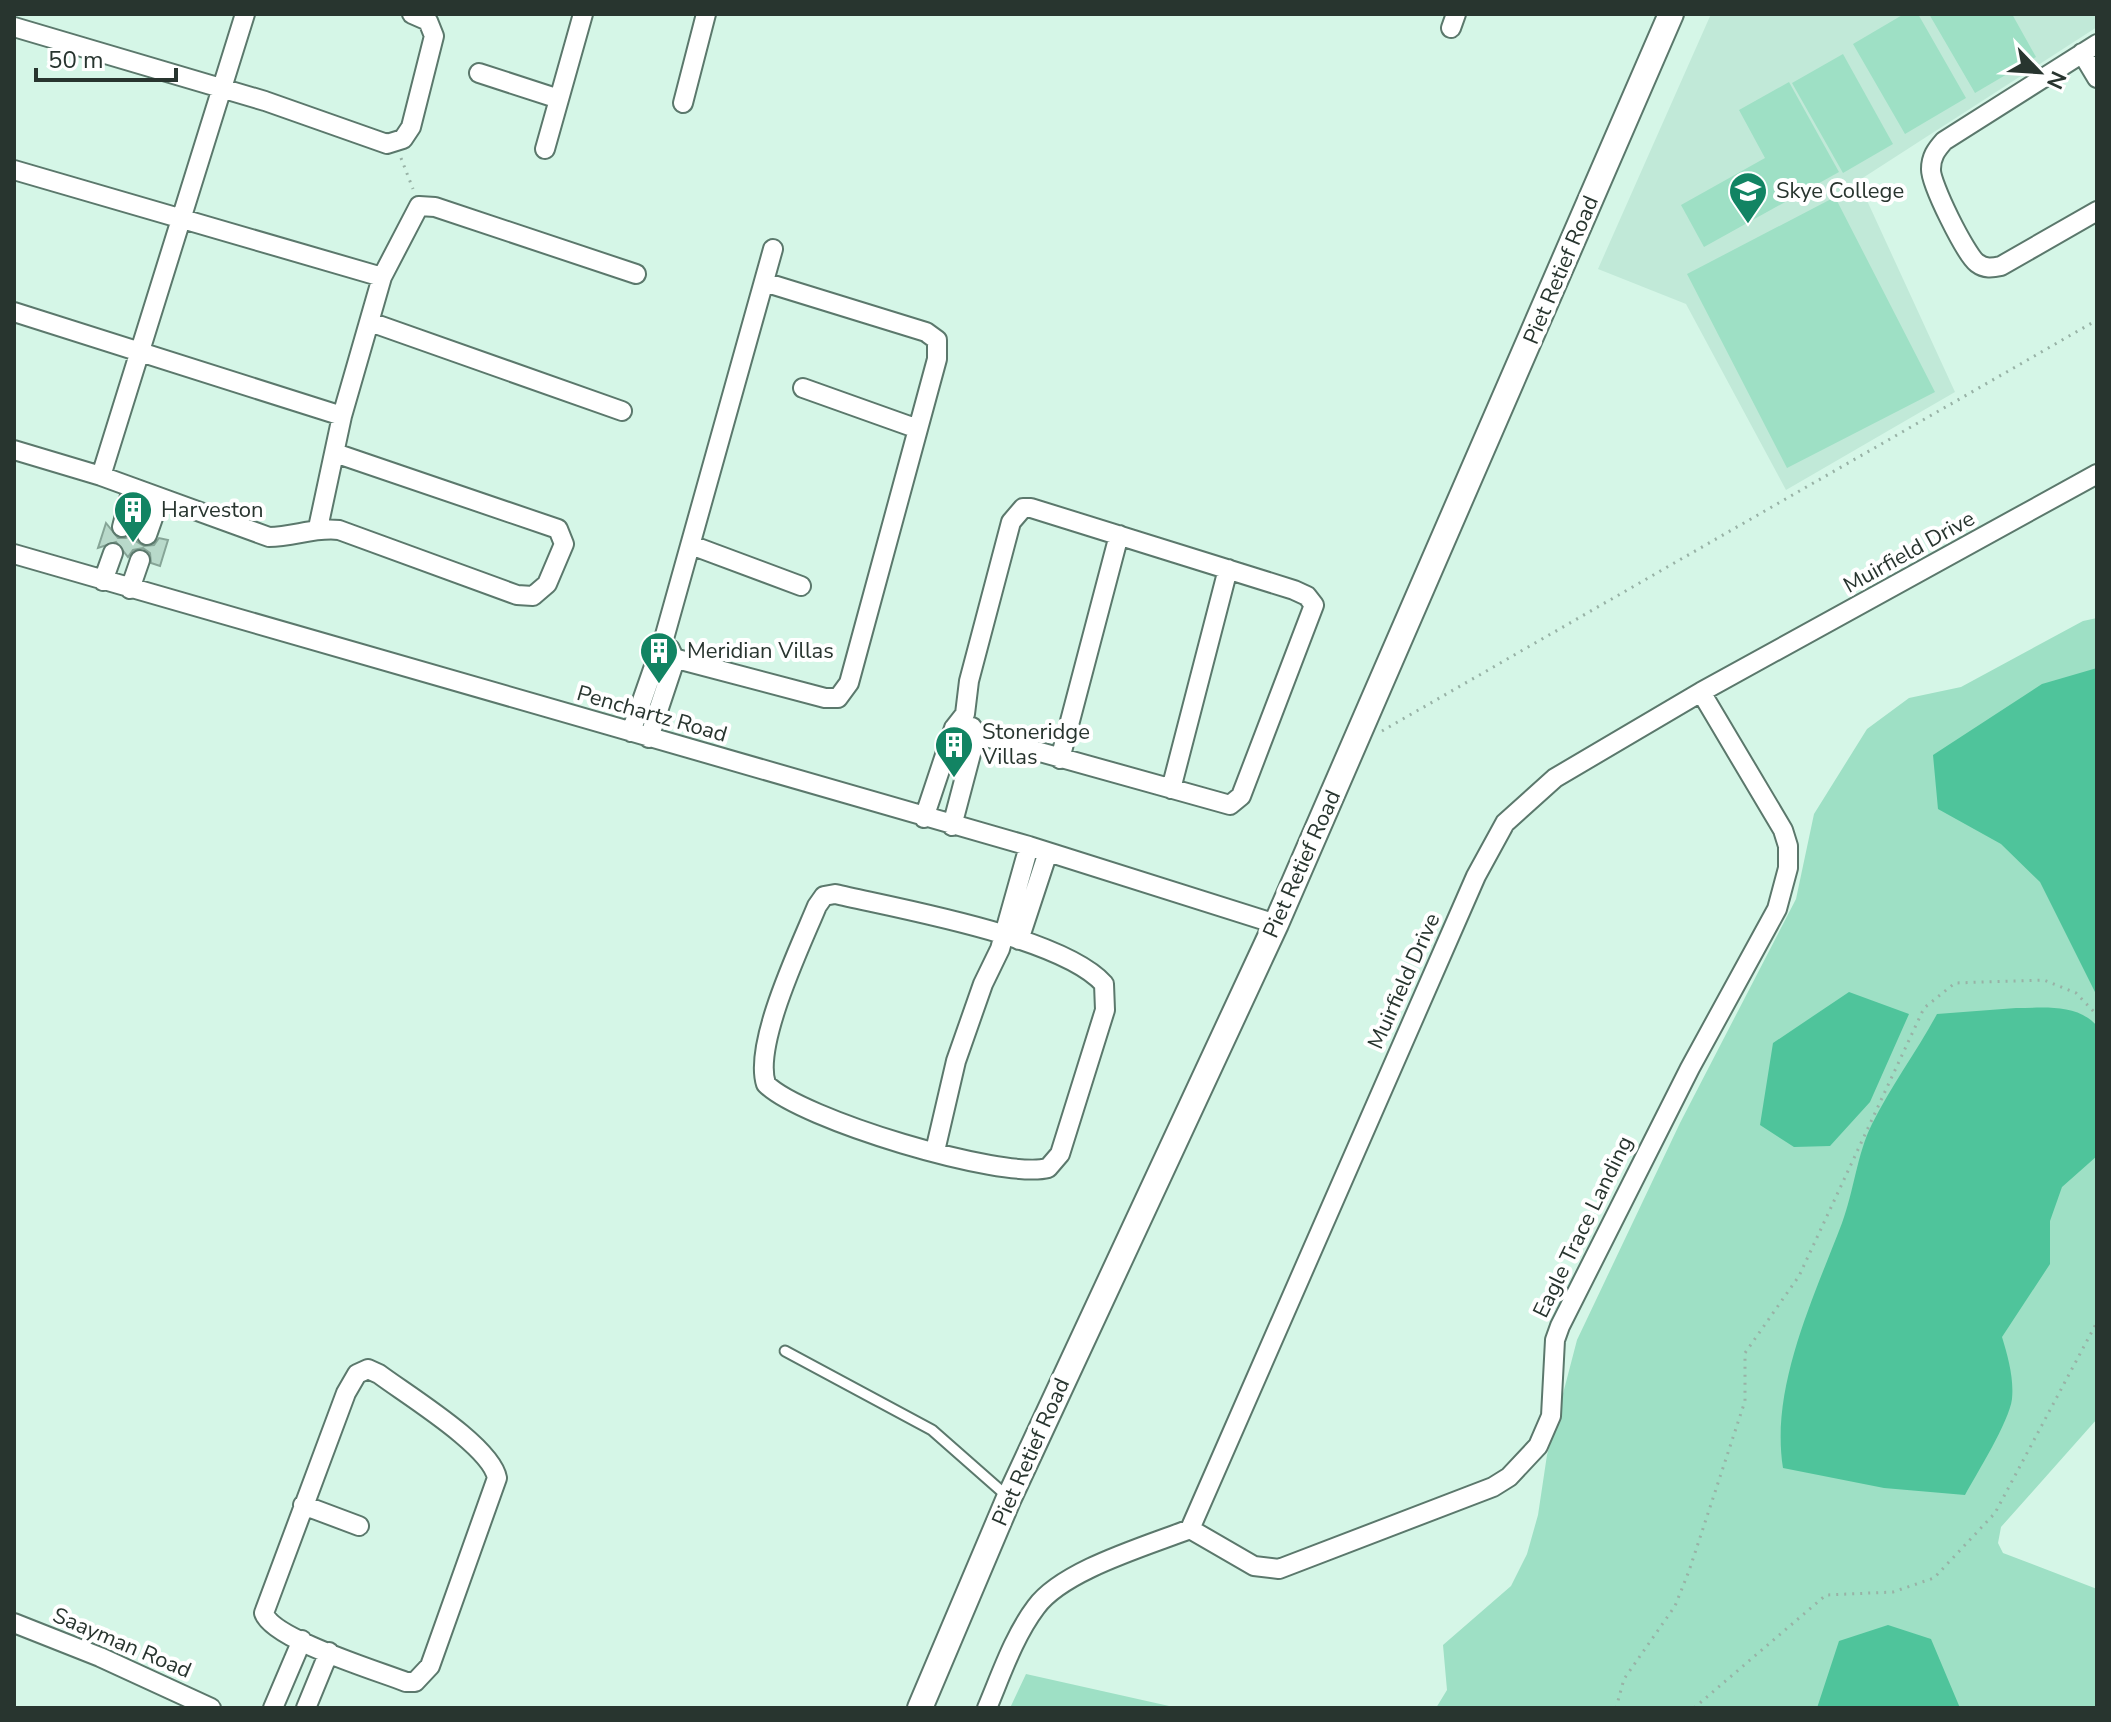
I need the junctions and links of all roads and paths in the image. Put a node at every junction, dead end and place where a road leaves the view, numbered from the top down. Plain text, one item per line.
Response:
1 (245, 14) edge
2 (412, 14) edge
3 (583, 14) edge
4 (706, 14) edge
5 (1671, 14) edge
6 (14, 27) edge
7 (2090, 48) edge
8 (479, 73) dead end
9 (2097, 78) edge
10 (221, 89) junction
11 (559, 99) junction
12 (683, 103) dead end
13 (396, 143) junction
14 (545, 149) dead end
15 (14, 170) edge
16 (419, 206) junction
17 (2097, 211) edge
18 (181, 219) junction
19 (773, 249) dead end
20 (636, 274) dead end
21 (382, 277) junction
22 (764, 282) junction
23 (14, 312) edge
24 (2097, 320) edge
25 (370, 322) junction
26 (141, 351) junction
27 (803, 388) dead end
28 (622, 411) dead end
29 (342, 416) junction
30 (918, 429) junction
31 (14, 450) edge
32 (335, 453) junction
33 (2097, 474) edge
34 (101, 476) junction
35 (132, 488) junction
36 (160, 498) junction
37 (122, 527) dead end
38 (318, 528) junction
39 (147, 535) dead end
40 (1119, 535) junction
41 (691, 545) junction
42 (113, 553) dead end
43 (14, 554) edge
44 (140, 560) dead end
45 (1228, 569) junction
46 (103, 581) junction
47 (801, 586) dead end
48 (130, 589) junction
49 (666, 657) junction
50 (1701, 692) junction
51 (960, 721) junction
52 (631, 732) junction
53 (976, 735) junction
54 (649, 738) junction
55 (1353, 748) junction
56 (1060, 759) junction
57 (1171, 789) junction
58 (924, 818) junction
59 (952, 826) junction
60 (1029, 846) junction
61 (1048, 852) junction
62 (1276, 924) junction
63 (1008, 941) junction
64 (2097, 1015) edge
65 (935, 1151) junction
66 (2097, 1322) edge
67 (785, 1351) dead end
68 (1009, 1498) junction
69 (303, 1505) junction
70 (359, 1526) dead end
71 (1190, 1529) junction
72 (14, 1623) edge
73 (302, 1640) junction
74 (329, 1652) junction
75 (309, 1700) edge
76 (211, 1708) edge
77 (273, 1708) edge
78 (920, 1708) edge
79 (987, 1708) edge
80 (1616, 1708) edge
81 (1694, 1708) edge

1 - 10 street
2 - 13 street
3 - 11 street
4 - 12 street
5 - 55 street, Piet Retief Road
6 - 10 street
7 - 9 street
7 - 17 street
8 - 11 street
10 - 13 street
10 - 18 street
11 - 14 street
13 - 16 path
15 - 18 street
16 - 20 street
16 - 21 street
18 - 21 street
18 - 26 street
19 - 22 street
21 - 25 street
22 - 30 street
22 - 41 street
23 - 26 street
24 - 55 path
25 - 28 street
25 - 29 street
26 - 29 street
26 - 34 street
27 - 30 street
29 - 32 street
30 - 49 street
31 - 34 street
32 - 38 street
32 - 38 street
33 - 50 street, Muirfield Drive
34 - 35 street
35 - 36 street
35 - 37 street
36 - 38 street
36 - 39 street
40 - 45 street
40 - 51 street
40 - 56 street
41 - 47 street
41 - 49 street
42 - 46 street
43 - 46 street, Penchartz Road
44 - 48 street
45 - 57 street
45 - 57 street
46 - 48 street, Penchartz Road
48 - 52 street, Penchartz Road
49 - 52 street
49 - 54 street
50 - 71 street, Muirfield Drive
50 - 71 street, Eagle Trace Landing
51 - 53 street
51 - 58 street
52 - 54 street, Penchartz Road
53 - 56 street
53 - 59 street
54 - 58 street, Penchartz Road
55 - 62 street, Piet Retief Road
56 - 57 street
58 - 59 street, Penchartz Road
59 - 60 street, Penchartz Road
60 - 61 street, Penchartz Road
60 - 63 street
61 - 62 street, Penchartz Road
61 - 63 street
62 - 68 street, Piet Retief Road
63 - 65 street
63 - 65 street
63 - 65 street
64 - 80 path
66 - 81 path
67 - 68 lane
68 - 78 street, Piet Retief Road
69 - 70 street
69 - 73 street
69 - 74 street
71 - 79 street
72 - 76 street, Saayman Road
73 - 74 street
73 - 77 street
74 - 75 street

